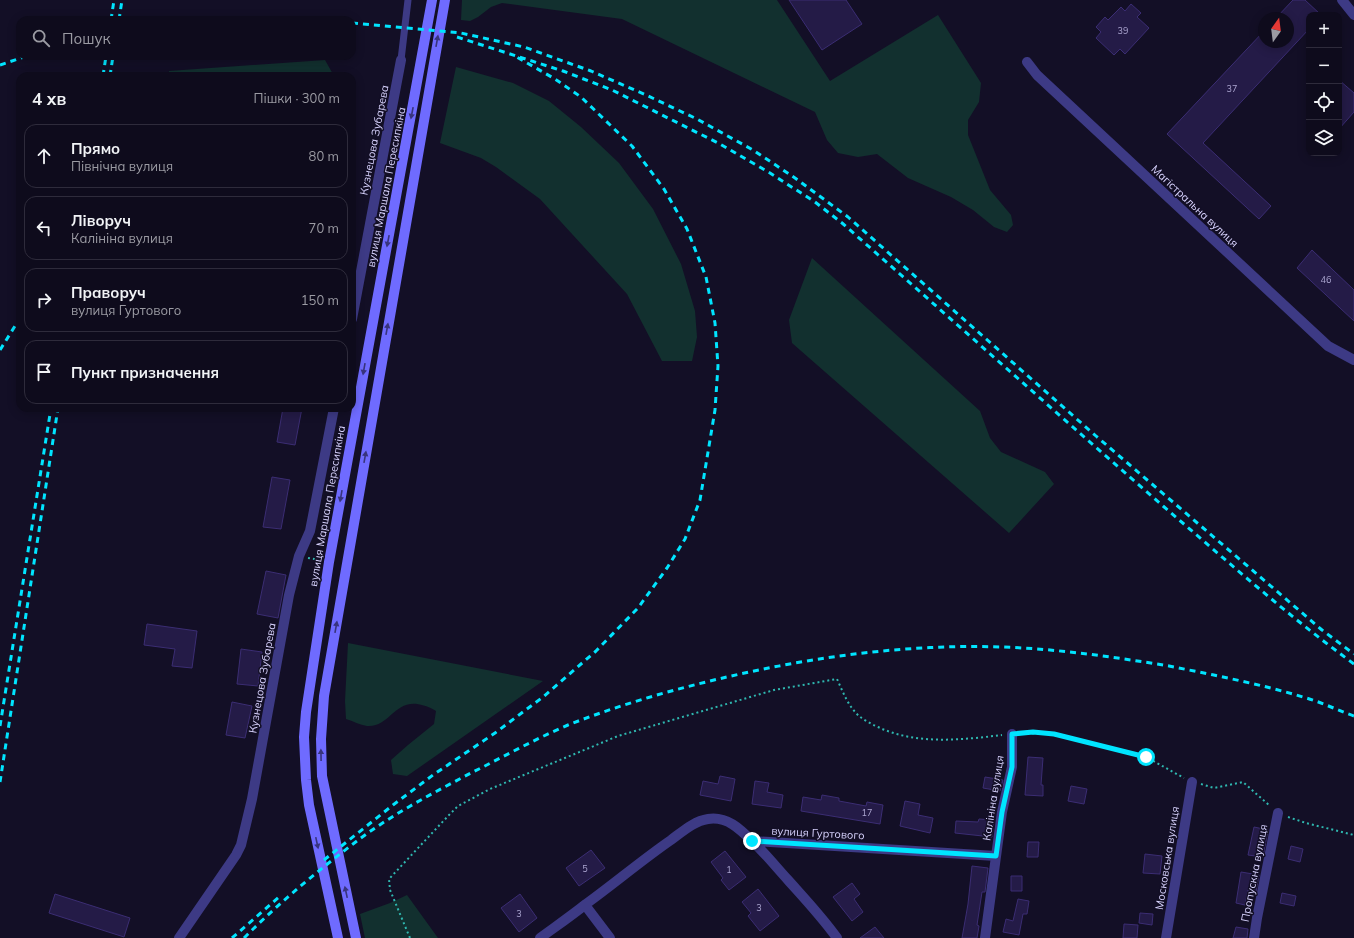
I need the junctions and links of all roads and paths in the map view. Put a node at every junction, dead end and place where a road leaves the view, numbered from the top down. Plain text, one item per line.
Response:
1 (408, 0) edge
2 (432, 0) edge
3 (1342, 0) edge
4 (445, 1) edge
5 (1354, 15) edge
6 (401, 60) joint
7 (1027, 62) dead end
8 (356, 284) edge
9 (1354, 360) edge
10 (333, 412) edge
11 (300, 556) junction
12 (329, 562) junction
13 (1012, 734) junction
14 (1192, 782) junction
15 (1278, 813) junction
16 (1354, 835) edge
17 (752, 841) junction
18 (996, 856) junction
19 (585, 905) junction
20 (355, 934) edge
21 (337, 935) edge
22 (179, 938) edge
23 (410, 938) edge
24 (540, 938) edge
25 (610, 938) edge
26 (837, 938) edge
27 (985, 938) edge
28 (1166, 938) edge
29 (1254, 938) edge

1 - 6 lane
2 -> 12 main road, вулиця Маршала Пересипкіна
3 - 5 street
20 -> 4 main road
6 - 8 street, Кузнецова Зубарева
7 - 9 street, Магістральна вулиця
10 - 11 street, Кузнецова Зубарева
11 - 12 path
11 - 22 street, Кузнецова Зубарева
12 -> 21 main road, вулиця Маршала Пересипкіна
13 - 14 path
13 - 18 street, Калініна вулиця
13 - 23 path
14 - 15 path
14 - 28 street, Московська вулиця
15 - 16 path
15 - 29 street, Пропускна вулиця
17 - 18 street, вулиця Гуртового
17 - 19 street
17 - 26 street
18 - 27 street, Калініна вулиця
19 - 24 street
19 - 25 street

